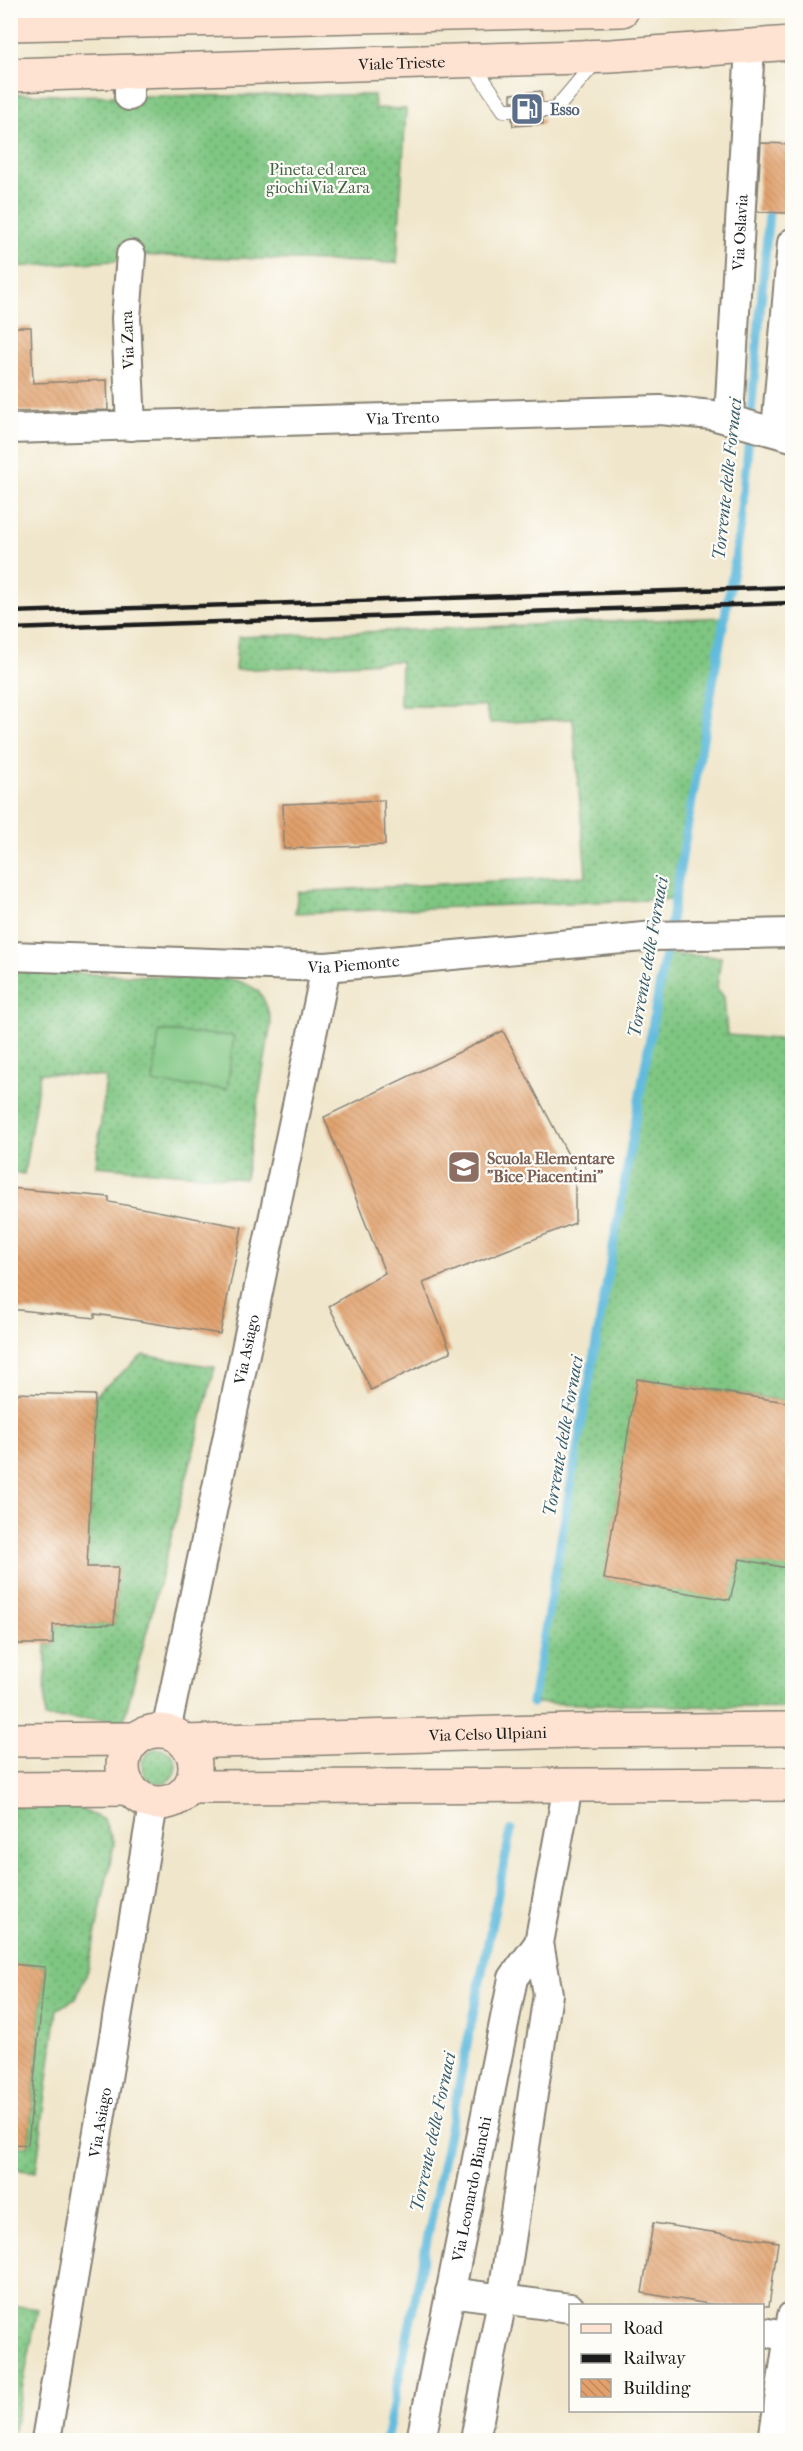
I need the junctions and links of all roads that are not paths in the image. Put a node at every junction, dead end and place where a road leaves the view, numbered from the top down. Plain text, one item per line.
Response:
1 (622, 10) edge
2 (10, 24) edge
3 (792, 43) edge
4 (750, 46) junction
5 (599, 57) junction
6 (470, 61) junction
7 (10, 75) edge
8 (792, 243) edge
9 (132, 255) dead end
10 (729, 418) junction
11 (131, 426) junction
12 (10, 429) edge
13 (784, 434) edge
14 (792, 933) edge
15 (10, 956) edge
16 (326, 967) junction
17 (792, 1729) edge
18 (162, 1737) junction
19 (10, 1740) edge
20 (792, 1784) edge
21 (190, 1786) junction
22 (568, 1786) junction
23 (10, 1789) edge
24 (142, 1796) junction
25 (539, 1943) junction
26 (450, 2292) junction
27 (502, 2300) junction
28 (569, 2308) edge
29 (784, 2330) edge
30 (46, 2440) edge
31 (421, 2440) edge
32 (475, 2440) edge
33 (773, 2440) edge

1 - 2 street
3 - 4 street, Viale Trieste
4 - 5 street, Viale Trieste
4 - 10 street, Via Oslavia
5 - 6 street, Viale Trieste
5 - 6 lane
6 - 7 street, Viale Trieste
8 - 13 street
9 - 11 street, Via Zara
10 - 11 street, Via Trento
10 - 13 street, Via Trento
11 - 12 street, Via Trento
14 - 16 street, Via Piemonte
15 - 16 street, Via Piemonte
16 - 18 street, Via Asiago
17 - 18 street, Via Celso Ulpiani
18 - 19 street, Via Celso Ulpiani
18 - 21 street
18 - 24 street
20 - 22 street
21 - 22 street
21 - 24 street
22 - 25 street, Via Leonardo Bianchi
23 - 24 street
24 - 30 street, Via Asiago
25 - 26 street, Via Leonardo Bianchi
25 - 27 street, Via Leonardo Bianchi
26 - 27 street
26 - 31 street, Via Leonardo Bianchi
27 - 28 street
27 - 32 street, Via Leonardo Bianchi
29 - 33 street

